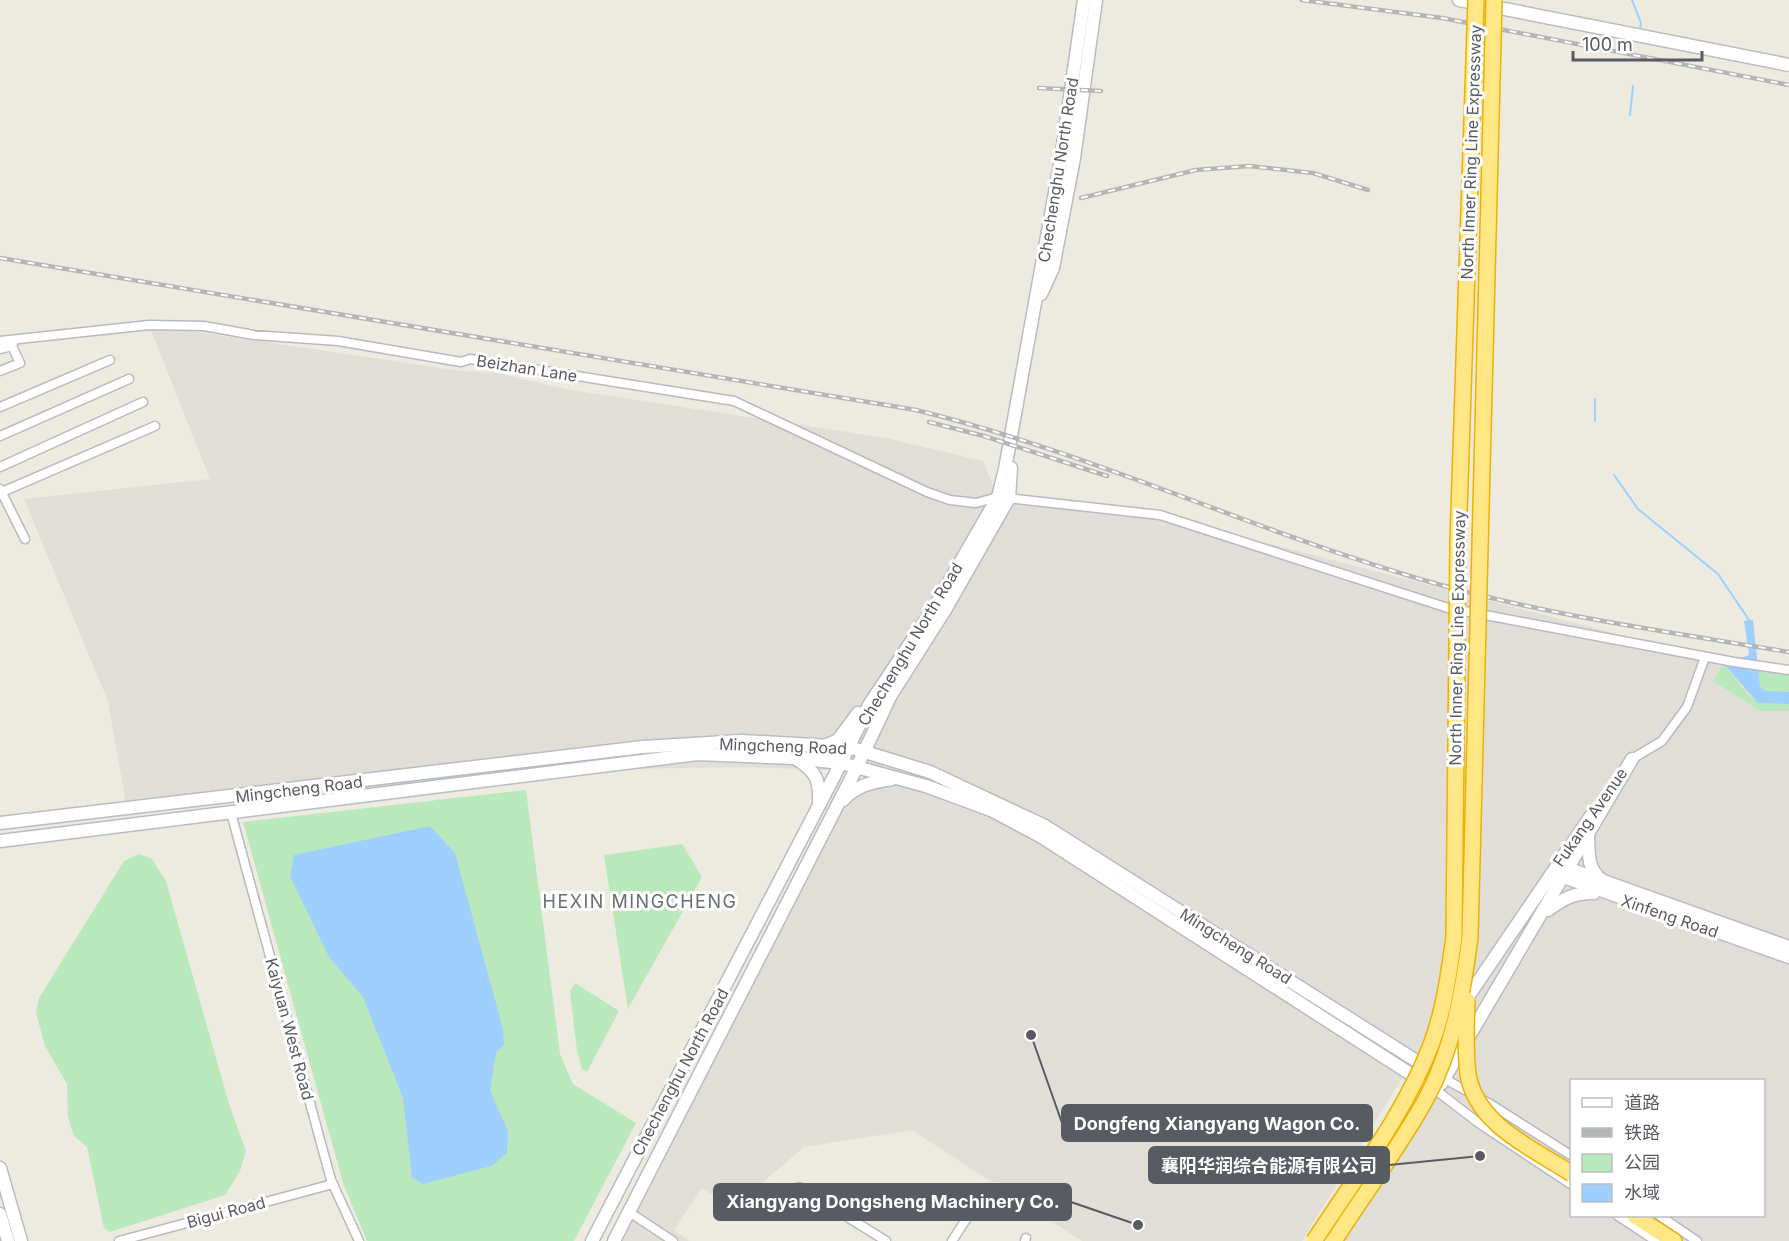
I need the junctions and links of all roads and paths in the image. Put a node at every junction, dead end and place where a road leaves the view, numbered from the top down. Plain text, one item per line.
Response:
1 (1084, 0) edge
2 (1096, 0) edge
3 (1459, 0) edge
4 (1476, 0) edge
5 (1494, 0) edge
6 (1789, 65) edge
7 (0, 341) edge
8 (13, 342) junction
9 (0, 349) edge
10 (110, 360) dead end
11 (0, 371) edge
12 (129, 379) dead end
13 (144, 402) dead end
14 (0, 407) edge
15 (155, 426) dead end
16 (0, 436) edge
17 (0, 467) edge
18 (1, 490) edge
19 (1003, 498) junction
20 (25, 539) dead end
21 (935, 606) junction
22 (1706, 657) junction
23 (1789, 670) edge
24 (876, 726) junction
25 (825, 746) junction
26 (849, 747) junction
27 (865, 751) junction
28 (794, 758) junction
29 (1632, 759) junction
30 (897, 761) junction
31 (841, 763) junction
32 (857, 767) junction
33 (897, 778) junction
34 (819, 805) junction
35 (835, 810) junction
36 (231, 813) junction
37 (0, 823) edge
38 (1588, 835) junction
39 (0, 841) edge
40 (1560, 871) junction
41 (1607, 889) junction
42 (1542, 914) junction
43 (1789, 947) edge
44 (1789, 957) edge
45 (1467, 963) junction
46 (1422, 1064) junction
47 (1414, 1077) junction
48 (1445, 1079) junction
49 (1437, 1091) junction
50 (1376, 1136) dead end
51 (1399, 1150) dead end
52 (1570, 1155) edge
53 (0, 1168) edge
54 (1570, 1173) edge
55 (333, 1184) junction
56 (1570, 1184) edge
57 (799, 1187) dead end
58 (629, 1212) junction
59 (0, 1214) edge
60 (1621, 1217) edge
61 (1638, 1217) edge
62 (1663, 1217) edge
63 (967, 1218) dead end
64 (880, 1239) edge
65 (8, 1241) edge
66 (21, 1241) edge
67 (119, 1241) edge
68 (359, 1241) edge
69 (592, 1241) edge
70 (614, 1241) edge
71 (673, 1241) edge
72 (952, 1241) edge
73 (1314, 1241) edge
74 (1334, 1241) edge
75 (1656, 1241) edge
76 (1674, 1241) edge
77 (1697, 1241) edge

1 - 19 main road, Chechenghu North Road
2 - 19 main road, Chechenghu North Road
3 - 6 main road
4 - 73 highway, North Inner Ring Line Expressway, bridge
5 - 45 highway, North Inner Ring Line Expressway, bridge
7 - 8 street, Beizhan Lane
8 - 9 street
8 - 11 street
8 - 19 street, Beizhan Lane
10 - 14 street
12 - 16 street
13 - 17 street
15 - 18 street
18 - 20 street
19 - 21 main road, Chechenghu North Road
19 - 22 street, Beizhan Lane
19 - 24 main road, Chechenghu North Road
21 - 25 main road
21 - 26 main road, Chechenghu North Road
22 - 23 street, Beizhan Lane
22 - 29 street
24 - 27 main road, Chechenghu North Road
24 - 30 main road
25 - 26 main road, Mingcheng Road
25 - 37 main road, Mingcheng Road
26 - 27 main road, Mingcheng Road
26 - 31 main road, Chechenghu North Road
27 - 30 main road, Mingcheng Road
27 - 32 main road, Chechenghu North Road
28 - 31 main road, Mingcheng Road
28 - 34 main road
28 - 36 main road, Mingcheng Road
29 - 38 main road, Fukang Avenue
29 - 40 main road, Fukang Avenue
30 - 46 main road, Mingcheng Road
31 - 32 main road, Mingcheng Road
31 - 34 main road, Chechenghu North Road
32 - 33 main road, Mingcheng Road
32 - 35 main road, Chechenghu North Road
33 - 35 main road
33 - 47 main road, Mingcheng Road
34 - 69 main road, Chechenghu North Road
35 - 58 main road, Chechenghu North Road
36 - 39 main road, Mingcheng Road
36 - 55 street, Kaiyuan West Road
38 - 40 main road, Fukang Avenue
38 - 41 main road
40 - 41 main road, Xinfeng Road
40 - 42 main road, Fukang Avenue
40 - 46 main road, Fukang Avenue
41 - 42 main road
41 - 43 main road, Xinfeng Road
41 - 44 main road, Xinfeng Road
42 - 48 main road, Fukang Avenue
45 - 54 highway, bridge
45 - 74 highway, North Inner Ring Line Expressway, bridge
46 - 47 main road, Fukang Avenue
46 - 48 main road, Mingcheng Road
47 - 49 main road, Mingcheng Road
47 - 50 main road, Fukang Avenue
48 - 49 main road, Fukang Avenue
48 - 52 street
49 - 51 main road, Fukang Avenue
49 - 56 street
53 - 66 main road
55 - 67 street, Bigui Road
55 - 68 street, Kaiyuan West Road
57 - 64 street
58 - 70 main road, Chechenghu North Road
58 - 71 street
59 - 65 main road
60 - 75 street
61 - 76 highway
62 - 77 street
63 - 72 street

